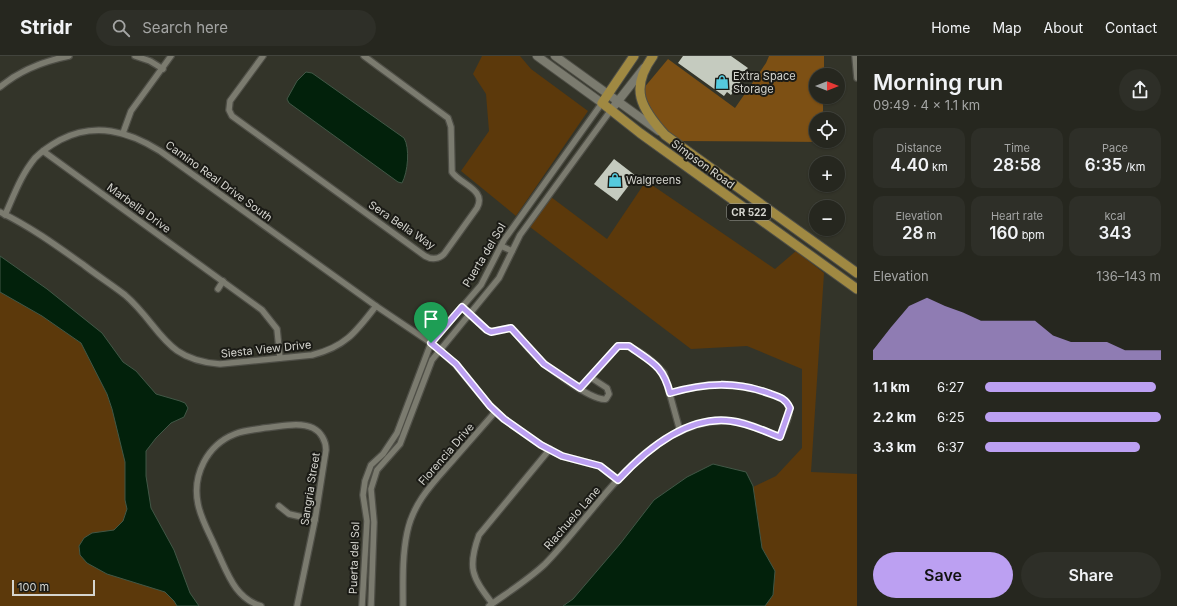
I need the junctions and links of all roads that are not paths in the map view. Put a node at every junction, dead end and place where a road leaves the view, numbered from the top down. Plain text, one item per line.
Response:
1 (68, 56) edge
2 (135, 56) edge
3 (171, 56) edge
4 (263, 56) edge
5 (364, 56) edge
6 (537, 56) edge
7 (555, 56) edge
8 (634, 56) edge
9 (855, 56) edge
10 (651, 59) edge
11 (162, 69) junction
12 (857, 78) edge
13 (0, 87) edge
14 (608, 94) junction
15 (618, 101) junction
16 (602, 103) junction
17 (611, 110) junction
18 (123, 133) junction
19 (665, 135) junction
20 (43, 151) junction
21 (2, 214) edge
22 (792, 242) junction
23 (501, 246) junction
24 (512, 251) junction
25 (841, 262) junction
26 (857, 273) edge
27 (223, 281) junction
28 (218, 289) dead end
29 (857, 289) edge
30 (376, 306) junction
31 (462, 307) junction
32 (469, 314) junction
33 (431, 343) junction
34 (440, 350) junction
35 (280, 358) junction
36 (590, 377) junction
37 (580, 388) junction
38 (670, 393) junction
39 (496, 411) junction
40 (680, 431) junction
41 (550, 450) junction
42 (618, 480) junction
43 (279, 506) dead end
44 (315, 520) junction
45 (490, 605) edge
46 (261, 606) edge
47 (297, 606) edge
48 (362, 606) edge
49 (371, 606) edge
50 (403, 606) edge

1 - 13 street
2 - 11 street
3 - 11 street
4 - 5 street, Sera Bella Way
6 - 16 main road, Simpson Road
7 - 14 main road, Simpson Road
8 - 14 main road
9 - 12 street
10 - 15 main road
10 - 19 main road, CR 522
11 - 18 street
14 - 15 main road, Simpson Road
14 - 16 main road
15 - 17 main road
15 - 19 main road, Simpson Road
16 - 17 main road, Simpson Road / CR 522
16 - 23 street, Puerta del Sol
17 - 22 main road, Simpson Road / CR 522
17 - 24 street, Puerta del Sol
18 - 20 street, Camino Real Drive South
18 - 30 street, Camino Real Drive South
19 - 25 main road, Simpson Road / CR 522
20 - 21 street, Camino Real Drive South
20 - 27 street, Marbella Drive
21 - 35 street, Siesta View Drive
22 - 25 main road
22 - 29 main road, Simpson Road / CR 522
23 - 24 street
23 - 31 street, Puerta del Sol
24 - 32 street, Puerta del Sol
25 - 26 main road, Simpson Road / CR 522
27 - 28 street
27 - 35 street, Marbella Drive
30 - 33 street, Camino Real Drive South
30 - 35 street, Siesta View Drive
31 - 32 street
31 - 33 street, Puerta del Sol
32 - 34 street, Puerta del Sol
32 - 37 street
33 - 34 street, Camino Real Drive South
33 - 48 street, Puerta del Sol
34 - 39 street, Camino Real Drive South
34 - 49 street, Puerta del Sol
36 - 37 street
36 - 37 street
36 - 38 street
38 - 40 street
38 - 40 street, Riachuelo Lane
39 - 41 street, Camino Real Drive South
39 - 50 street, Florencia Drive
40 - 42 street, Riachuelo Lane
41 - 42 street, Camino Real Drive South
41 - 45 street
42 - 45 street, Riachuelo Lane
43 - 44 street
44 - 46 street, Sangria Street
44 - 47 street, Sangria Street

